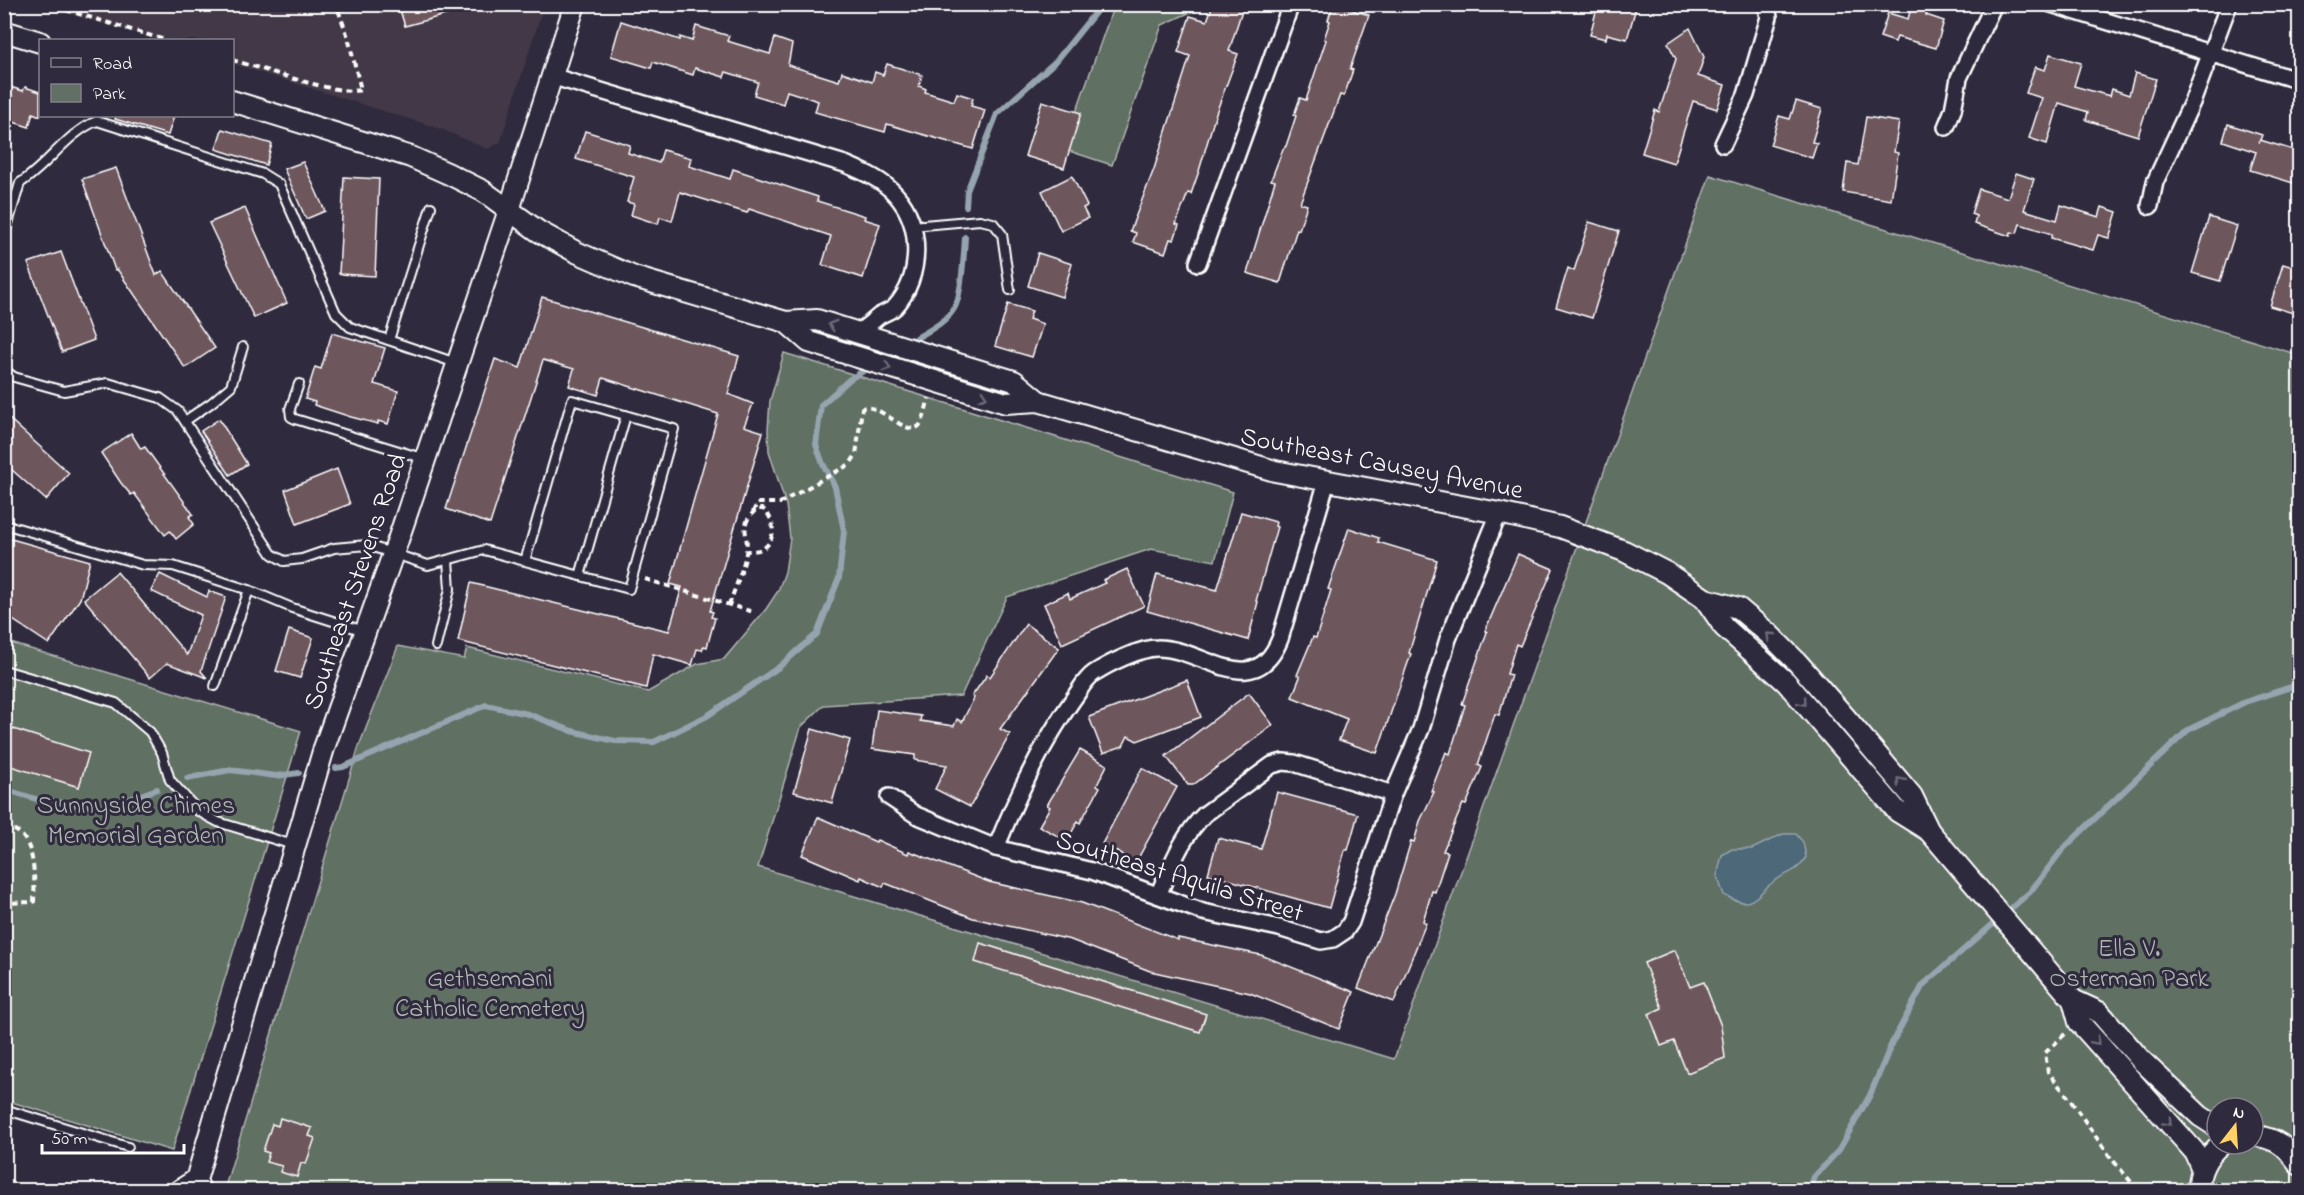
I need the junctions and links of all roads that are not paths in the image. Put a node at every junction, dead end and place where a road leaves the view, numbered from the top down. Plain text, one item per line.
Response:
1 (575, 4) edge
2 (1291, 4) edge
3 (1766, 4) edge
4 (1994, 4) edge
5 (2051, 4) edge
6 (2229, 4) edge
7 (5, 32) edge
8 (39, 42) edge
9 (2210, 52) junction
10 (551, 76) junction
11 (2300, 81) edge
12 (234, 102) edge
13 (1946, 127) dead end
14 (1723, 144) dead end
15 (2150, 206) dead end
16 (431, 207) dead end
17 (509, 210) junction
18 (912, 226) junction
19 (4, 237) edge
20 (1198, 263) dead end
21 (1010, 290) dead end
22 (786, 322) junction
23 (857, 333) junction
24 (389, 340) junction
25 (243, 347) dead end
26 (457, 363) junction
27 (4, 370) edge
28 (299, 384) dead end
29 (1038, 401) junction
30 (626, 415) junction
31 (185, 421) junction
32 (425, 459) junction
33 (1327, 481) junction
34 (1499, 513) junction
35 (4, 524) edge
36 (393, 554) junction
37 (448, 560) junction
38 (525, 561) junction
39 (580, 576) junction
40 (249, 590) junction
41 (365, 631) junction
42 (436, 646) dead end
43 (4, 670) edge
44 (215, 686) dead end
45 (1393, 794) junction
46 (889, 797) dead end
47 (295, 846) junction
48 (996, 848) junction
49 (1158, 895) junction
50 (2073, 1000) junction
51 (4, 1109) edge
52 (2205, 1119) edge
53 (2265, 1137) edge
54 (128, 1147) dead end
55 (2210, 1156) edge
56 (2300, 1165) edge
57 (2202, 1169) junction
58 (192, 1187) edge
59 (2199, 1191) edge

1 - 10 street, Southeast Stevens Road
2 - 20 street
3 - 14 street
4 - 13 street
5 - 9 street
6 - 9 street
7 - 8 street
9 - 11 street
9 - 15 street
10 - 17 street, Southeast Stevens Road
10 - 18 street
12 - 17 street, Southeast Causey Avenue
16 - 24 lane
17 - 22 street, Southeast Causey Avenue
17 - 26 street, Southeast Stevens Road
18 - 21 lane
18 - 23 street
19 - 24 lane
23 -> 22 street, Southeast Causey Avenue
22 -> 29 street, Southeast Causey Avenue
23 - 29 street, Southeast Causey Avenue
24 - 26 lane
25 - 31 lane
26 - 32 street, Southeast Stevens Road
27 - 31 lane
28 - 32 lane
29 - 33 street, Southeast Causey Avenue
30 - 38 lane
30 - 39 lane
30 - 39 lane
31 - 36 lane
32 - 36 street, Southeast Stevens Road
33 - 34 street, Southeast Causey Avenue
33 - 48 street
34 - 45 street, Southeast Aquila Street
34 - 50 street, Southeast Causey Avenue
35 - 40 lane
36 - 37 lane
36 - 41 street, Southeast Stevens Road
37 - 38 lane
37 - 42 lane
38 - 39 lane
40 - 41 lane
40 - 44 lane
41 - 47 street, Southeast Stevens Road
43 - 47 lane
45 - 49 street
45 - 49 street, Southeast Aquila Street
46 - 48 street, Southeast Aquila Street
47 - 58 street, Southeast Stevens Road
48 - 49 street, Southeast Aquila Street
50 - 52 street, Southeast Causey Avenue
50 -> 57 street, Southeast Causey Avenue
51 - 54 lane
53 - 56 street
55 - 57 street
57 - 59 street

